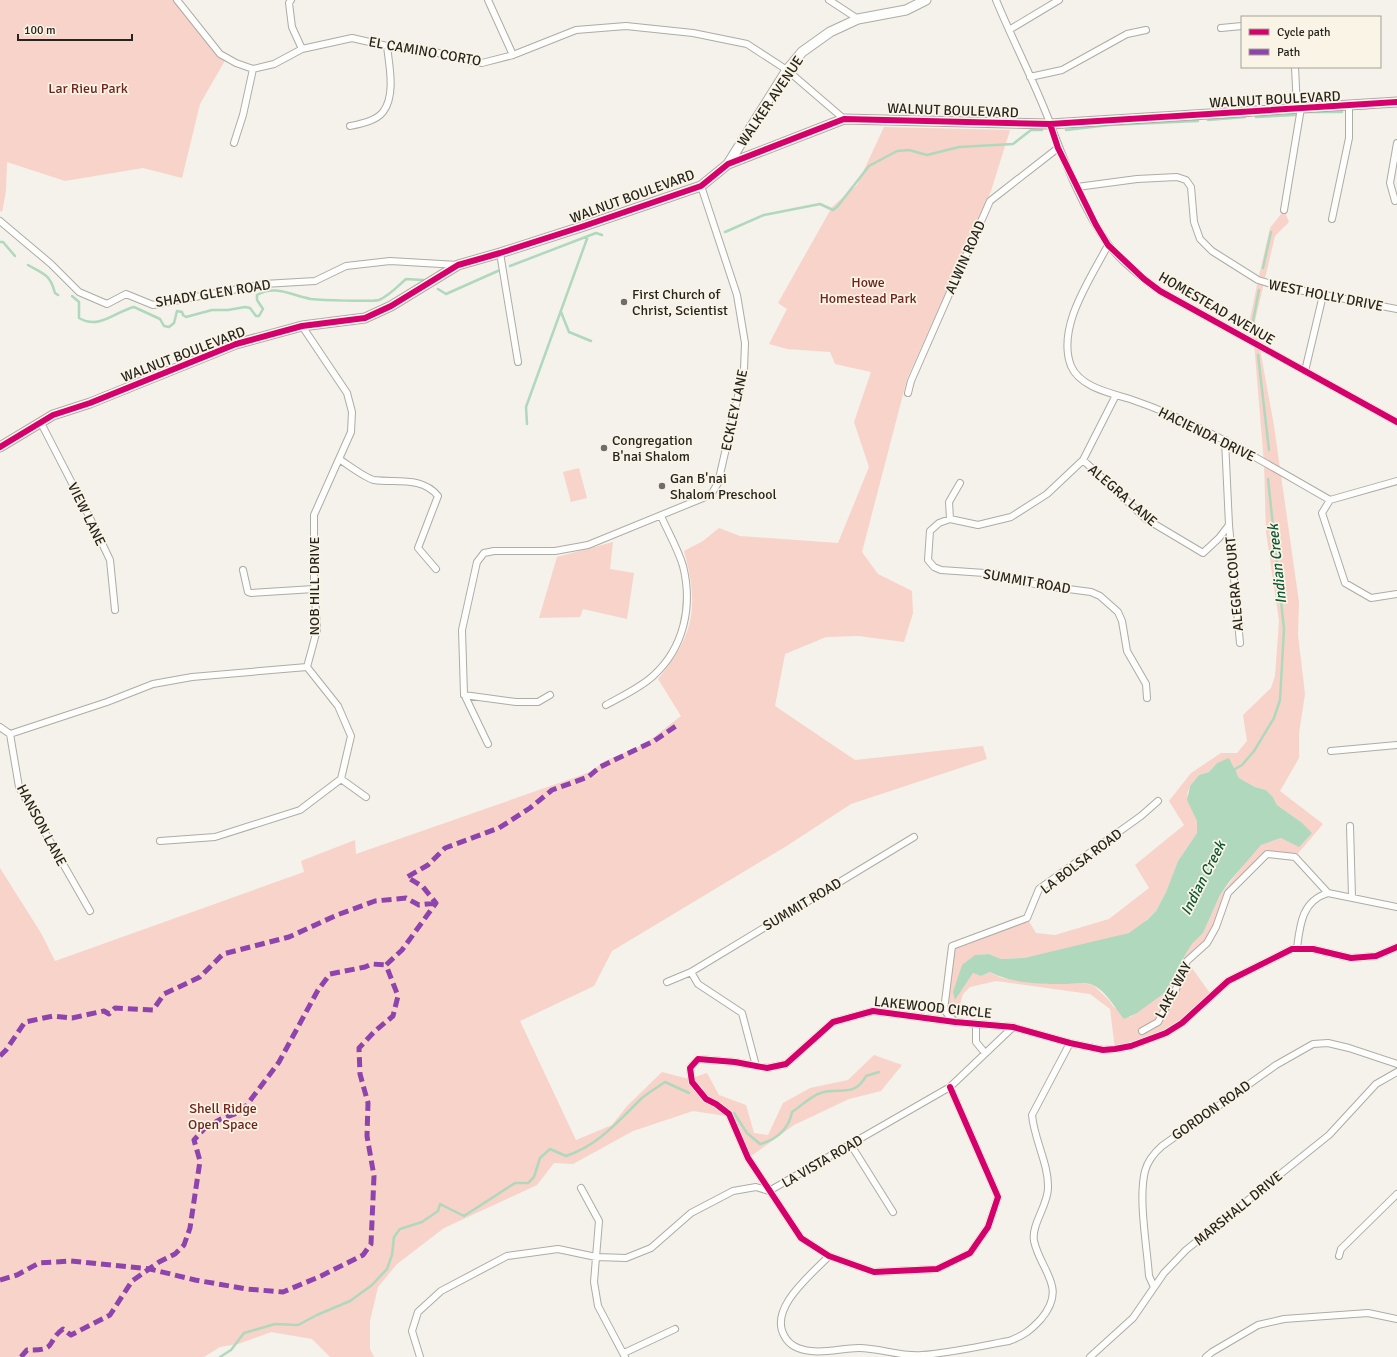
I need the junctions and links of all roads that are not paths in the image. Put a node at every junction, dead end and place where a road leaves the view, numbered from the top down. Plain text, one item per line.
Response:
1 (177, 0) edge
2 (291, 0) edge
3 (488, 0) edge
4 (829, 0) edge
5 (926, 0) edge
6 (996, 0) edge
7 (1059, 0) edge
8 (858, 19) junction
9 (1241, 26) edge
10 (1221, 28) dead end
11 (1009, 30) junction
12 (1146, 30) dead end
13 (387, 46) junction
14 (302, 49) junction
15 (513, 55) junction
16 (1295, 68) edge
17 (253, 69) junction
18 (787, 70) junction
19 (1030, 77) junction
20 (1397, 102) edge
21 (1349, 106) junction
22 (1299, 108) junction
23 (844, 119) junction
24 (1050, 124) junction
25 (350, 126) dead end
26 (234, 143) dead end
27 (1397, 143) edge
28 (1058, 148) junction
29 (728, 164) junction
30 (701, 186) junction
31 (1077, 187) junction
32 (1394, 201) dead end
33 (1284, 210) dead end
34 (1332, 219) dead end
35 (0, 221) edge
36 (1108, 245) junction
37 (500, 253) junction
38 (458, 265) junction
39 (1323, 295) junction
40 (1397, 309) edge
41 (302, 326) junction
42 (518, 362) dead end
43 (1305, 371) junction
44 (908, 393) dead end
45 (1116, 395) junction
46 (1397, 422) edge
47 (41, 423) junction
48 (1225, 440) junction
49 (0, 447) edge
50 (339, 459) junction
51 (1083, 460) junction
52 (1397, 481) edge
53 (960, 483) dead end
54 (1330, 500) junction
55 (661, 516) junction
56 (950, 520) junction
57 (1229, 525) junction
58 (436, 569) dead end
59 (243, 570) dead end
60 (314, 589) junction
61 (1397, 594) edge
62 (115, 610) dead end
63 (1240, 643) dead end
64 (308, 667) junction
65 (464, 695) junction
66 (550, 695) dead end
67 (1147, 698) dead end
68 (606, 705) dead end
69 (0, 727) edge
70 (10, 734) junction
71 (488, 744) dead end
72 (1397, 745) edge
73 (1331, 751) dead end
74 (341, 780) junction
75 (366, 797) dead end
76 (1158, 801) dead end
77 (1350, 826) dead end
78 (914, 837) dead end
79 (160, 841) dead end
80 (1328, 893) junction
81 (1352, 897) junction
82 (1397, 907) edge
83 (90, 912) dead end
84 (1397, 946) edge
85 (1297, 948) junction
86 (691, 972) junction
87 (667, 982) dead end
88 (955, 1022) junction
89 (976, 1024) junction
90 (1013, 1027) junction
91 (1142, 1031) dead end
92 (1070, 1043) junction
93 (985, 1053) junction
94 (1397, 1064) edge
95 (756, 1066) junction
96 (1397, 1072) edge
97 (950, 1087) junction
98 (851, 1145) junction
99 (581, 1188) dead end
100 (769, 1191) junction
101 (1397, 1194) edge
102 (892, 1212) dead end
103 (829, 1256) junction
104 (1339, 1256) dead end
105 (596, 1257) junction
106 (1154, 1287) junction
107 (1397, 1319) edge
108 (675, 1329) dead end
109 (625, 1355) edge
110 (420, 1357) edge
111 (1090, 1357) edge
112 (1206, 1357) edge

1 - 17 street
2 - 14 street
3 - 15 street
4 - 8 street
5 - 8 street, WALKER AVENUE
6 - 11 street, HOMESTEAD AVENUE
7 - 11 street
8 - 18 street, WALKER AVENUE
9 - 10 street
11 - 19 street, HOMESTEAD AVENUE
12 - 19 street
13 - 14 street, EL CAMINO CORTO
13 - 15 street, EL CAMINO CORTO
13 - 25 street
14 - 17 street, EL CAMINO CORTO
15 - 18 street, EL CAMINO CORTO
16 - 22 street
17 - 26 street
18 - 23 street, EL CAMINO CORTO
18 - 29 street, WALKER AVENUE
19 - 24 street, HOMESTEAD AVENUE
20 - 21 street, WALNUT BOULEVARD
21 - 22 street, WALNUT BOULEVARD
21 - 34 street
22 - 24 street, WALNUT BOULEVARD
22 - 33 street
23 - 24 street, WALNUT BOULEVARD
23 - 29 street, WALNUT BOULEVARD
24 - 28 street, HOMESTEAD AVENUE
27 - 32 street
28 - 31 street, HOMESTEAD AVENUE
28 - 44 street, ALWIN ROAD
29 - 30 street, WALNUT BOULEVARD
30 - 37 street, WALNUT BOULEVARD
30 - 55 street, ECKLEY LANE
31 - 36 street, HOMESTEAD AVENUE
31 - 39 street, WEST HOLLY DRIVE
35 - 38 street, SHADY GLEN ROAD
36 - 43 street, HOMESTEAD AVENUE
36 - 45 street, HACIENDA DRIVE
37 - 38 street, WALNUT BOULEVARD
37 - 42 street
38 - 41 street, WALNUT BOULEVARD
39 - 40 street, WEST HOLLY DRIVE
39 - 43 street
41 - 47 street, WALNUT BOULEVARD
41 - 50 street, NOB HILL DRIVE
43 - 46 street, HOMESTEAD AVENUE
45 - 48 street, HACIENDA DRIVE
45 - 51 street
47 - 49 street, WALNUT BOULEVARD
47 - 62 street, VIEW LANE
48 - 54 street, HACIENDA DRIVE
48 - 57 street
50 - 58 street
50 - 60 street, NOB HILL DRIVE
51 - 56 street
51 - 57 street, ALEGRA LANE
52 - 54 street
53 - 56 street
54 - 61 street
55 - 65 street, ECKLEY LANE
55 - 68 street
56 - 67 street, SUMMIT ROAD
57 - 63 street, ALEGRA COURT
59 - 60 street
60 - 64 street, NOB HILL DRIVE
64 - 70 street
64 - 74 street
65 - 66 street
65 - 71 street
69 - 70 street
70 - 83 street, HANSON LANE
72 - 73 street
74 - 75 street
74 - 79 street
76 - 88 street, LA BOLSA ROAD
77 - 81 street
78 - 86 street, SUMMIT ROAD
80 - 81 street
80 - 85 street
80 - 91 street, LAKE WAY
81 - 82 street
84 - 85 street
85 - 92 street, LAKEWOOD CIRCLE
86 - 87 street, SUMMIT ROAD
86 - 95 street
88 - 89 street, LAKEWOOD CIRCLE
88 - 95 street, LAKEWOOD CIRCLE
89 - 90 street, LAKEWOOD CIRCLE
89 - 93 street
90 - 92 street, LAKEWOOD CIRCLE
90 - 93 street, LA VISTA ROAD
92 - 103 street
93 - 97 street, LA VISTA ROAD
94 - 106 street, GORDON ROAD
95 - 100 street, LAKEWOOD CIRCLE
96 - 106 street, MARSHALL DRIVE
97 - 98 street, LA VISTA ROAD
97 - 103 street, LAKEWOOD CIRCLE
98 - 100 street, LA VISTA ROAD
98 - 102 street
99 - 105 street
100 - 103 street, LAKEWOOD CIRCLE
100 - 105 street, LA VISTA ROAD
101 - 104 street
105 - 109 street
105 - 110 street, LA VISTA ROAD
106 - 111 street, MARSHALL DRIVE
107 - 112 street
108 - 109 street

